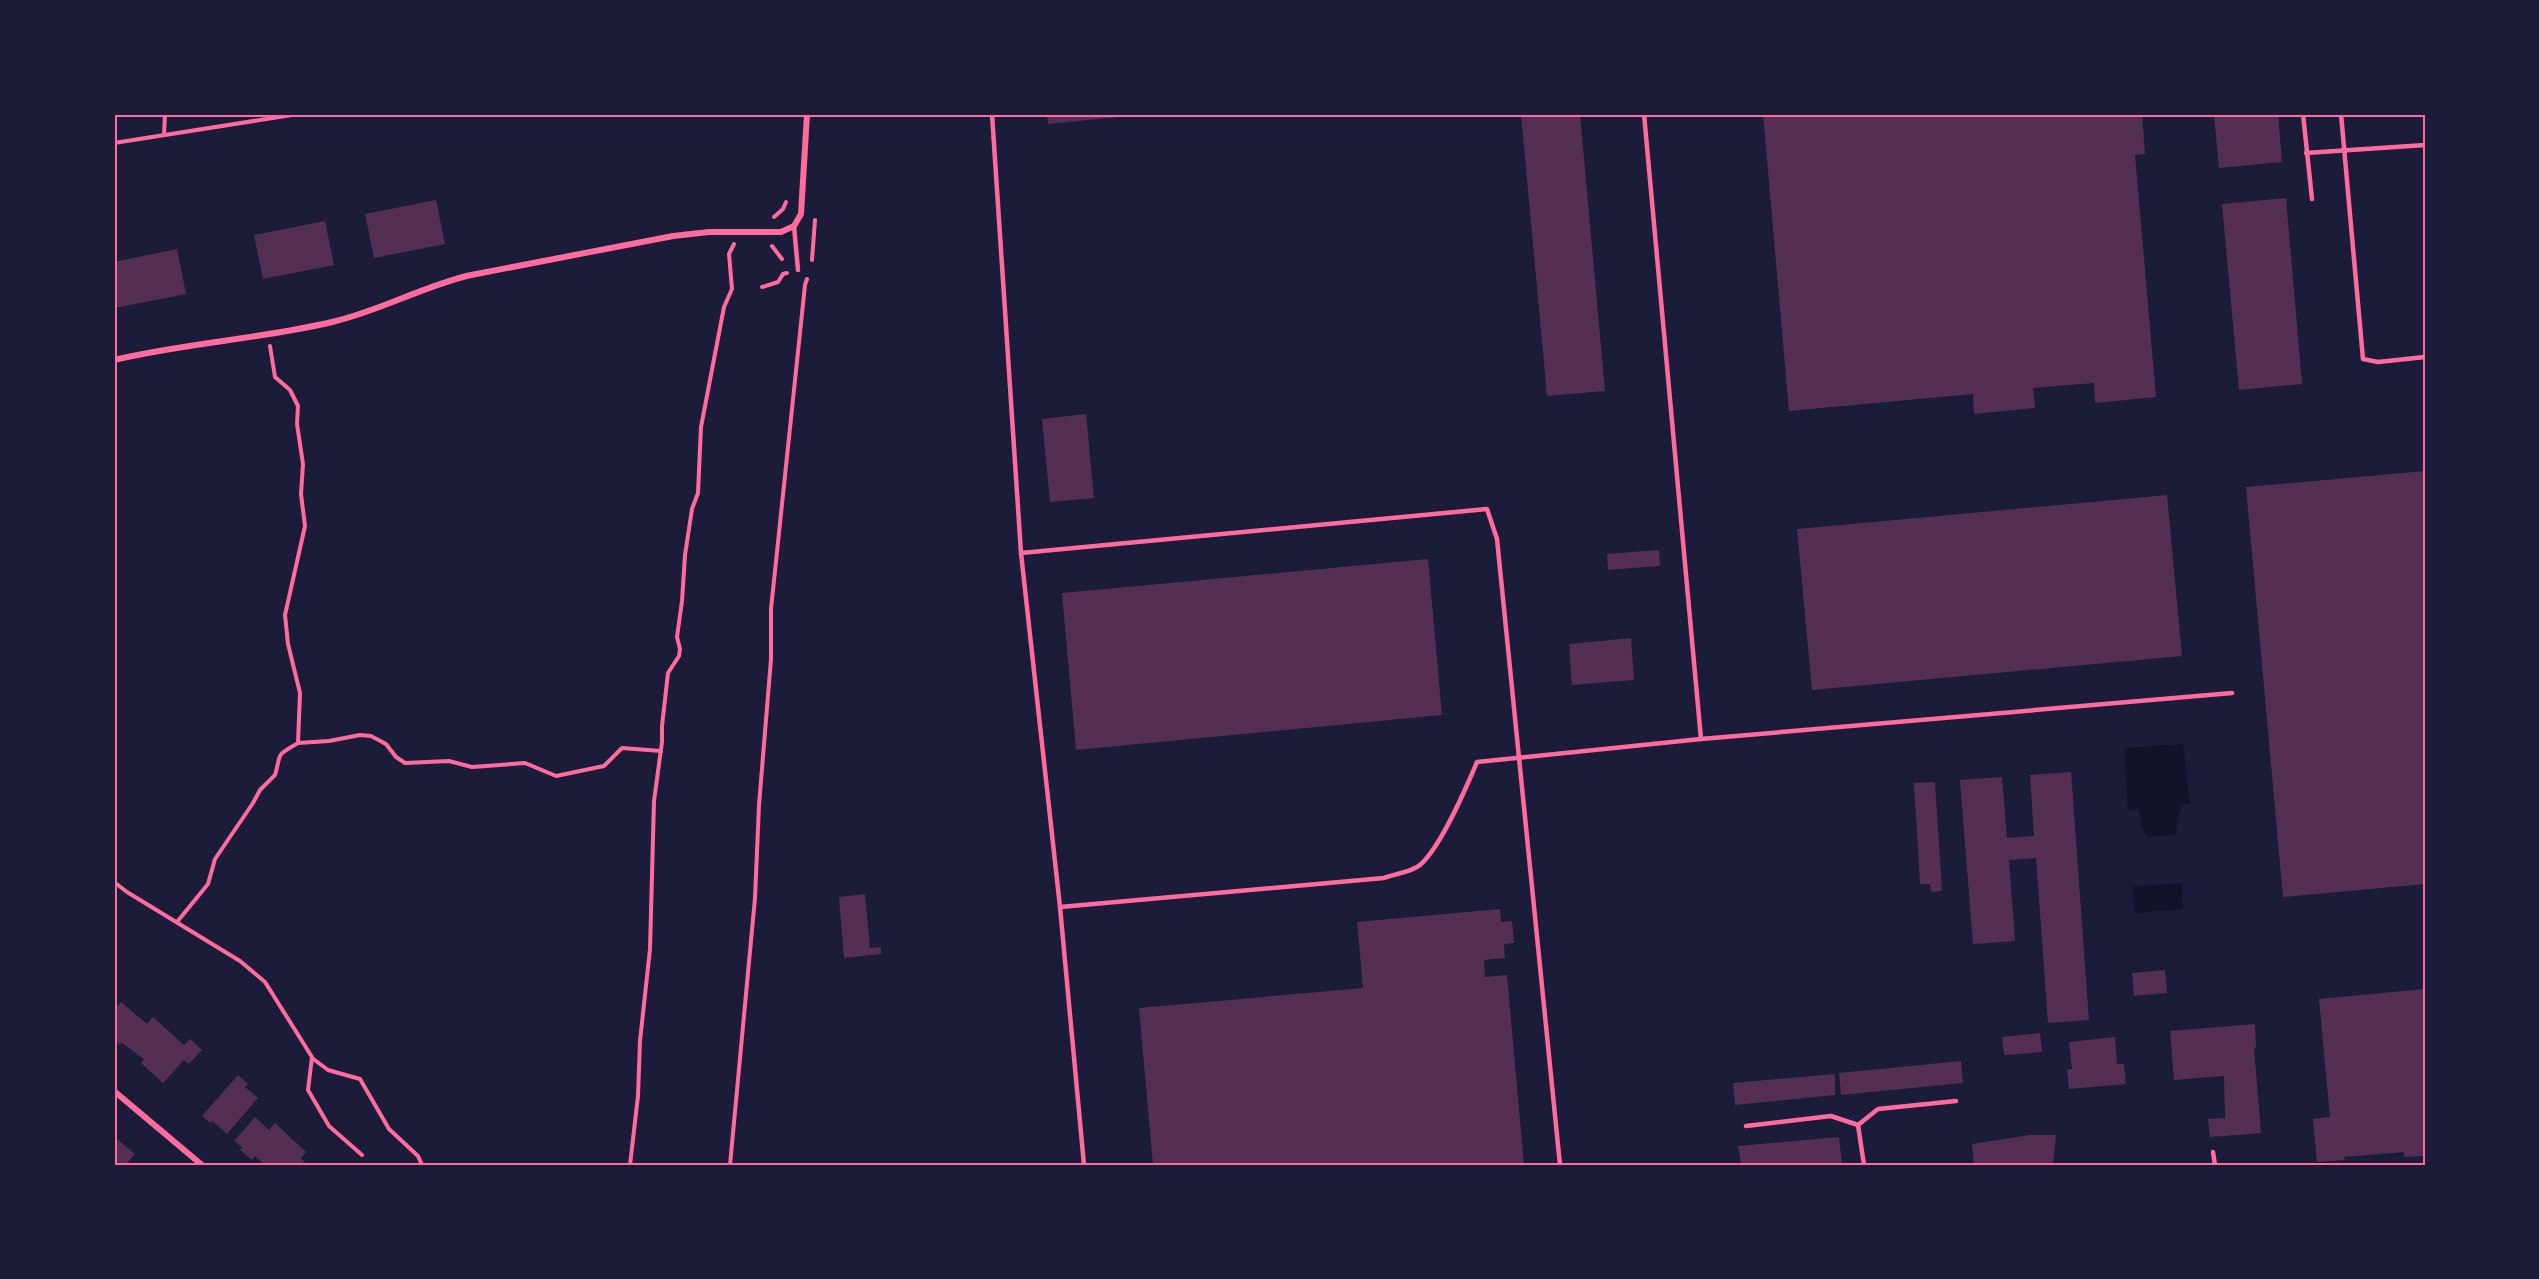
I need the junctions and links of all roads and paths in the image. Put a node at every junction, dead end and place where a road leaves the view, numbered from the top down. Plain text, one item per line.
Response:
1 (165, 114) edge
2 (298, 114) edge
3 (807, 114) edge
4 (992, 114) edge
5 (1644, 114) edge
6 (2303, 114) edge
7 (2341, 114) edge
8 (164, 135) junction
9 (114, 143) edge
10 (2425, 145) edge
11 (2345, 150) junction
12 (2306, 153) junction
13 (2312, 199) dead end
14 (787, 200) dead end
15 (815, 213) dead end
16 (767, 219) dead end
17 (794, 226) junction
18 (753, 231) junction
19 (765, 243) dead end
20 (798, 270) dead end
21 (812, 270) dead end
22 (783, 274) dead end
23 (808, 277) dead end
24 (268, 333) junction
25 (2425, 357) edge
26 (114, 360) edge
27 (1021, 553) junction
28 (2232, 693) dead end
29 (1701, 739) junction
30 (298, 743) junction
31 (661, 752) junction
32 (1518, 758) junction
33 (114, 882) edge
34 (1060, 907) junction
35 (177, 921) junction
36 (312, 1057) junction
37 (114, 1091) edge
38 (1956, 1101) dead end
39 (1858, 1125) junction
40 (1746, 1126) dead end
41 (2214, 1152) dead end
42 (362, 1155) dead end
43 (202, 1165) edge
44 (422, 1165) edge
45 (630, 1165) edge
46 (730, 1165) edge
47 (1084, 1165) edge
48 (1560, 1165) edge
49 (1864, 1165) edge
50 (2215, 1165) edge

1 - 8 path
2 - 8 path
3 - 17 street
4 - 27 lane
5 - 29 lane
6 - 12 lane
7 - 11 lane
8 - 9 path
10 - 11 lane
11 - 12 lane
11 - 25 lane
12 - 13 lane
14 - 16 path
15 - 21 path
17 - 18 street
17 - 20 lane
18 - 24 street
18 - 31 path
19 - 22 path
23 - 46 path
24 - 26 street
24 - 30 path
27 - 32 lane
27 - 34 lane
28 - 29 lane
29 - 32 lane
30 - 31 path
30 - 35 path
31 - 45 path
32 - 34 lane
32 - 48 lane
33 - 35 path
34 - 47 lane
35 - 36 path
36 - 42 path
36 - 44 path
37 - 43 street
38 - 39 lane
39 - 40 lane
39 - 49 lane
41 - 50 lane

